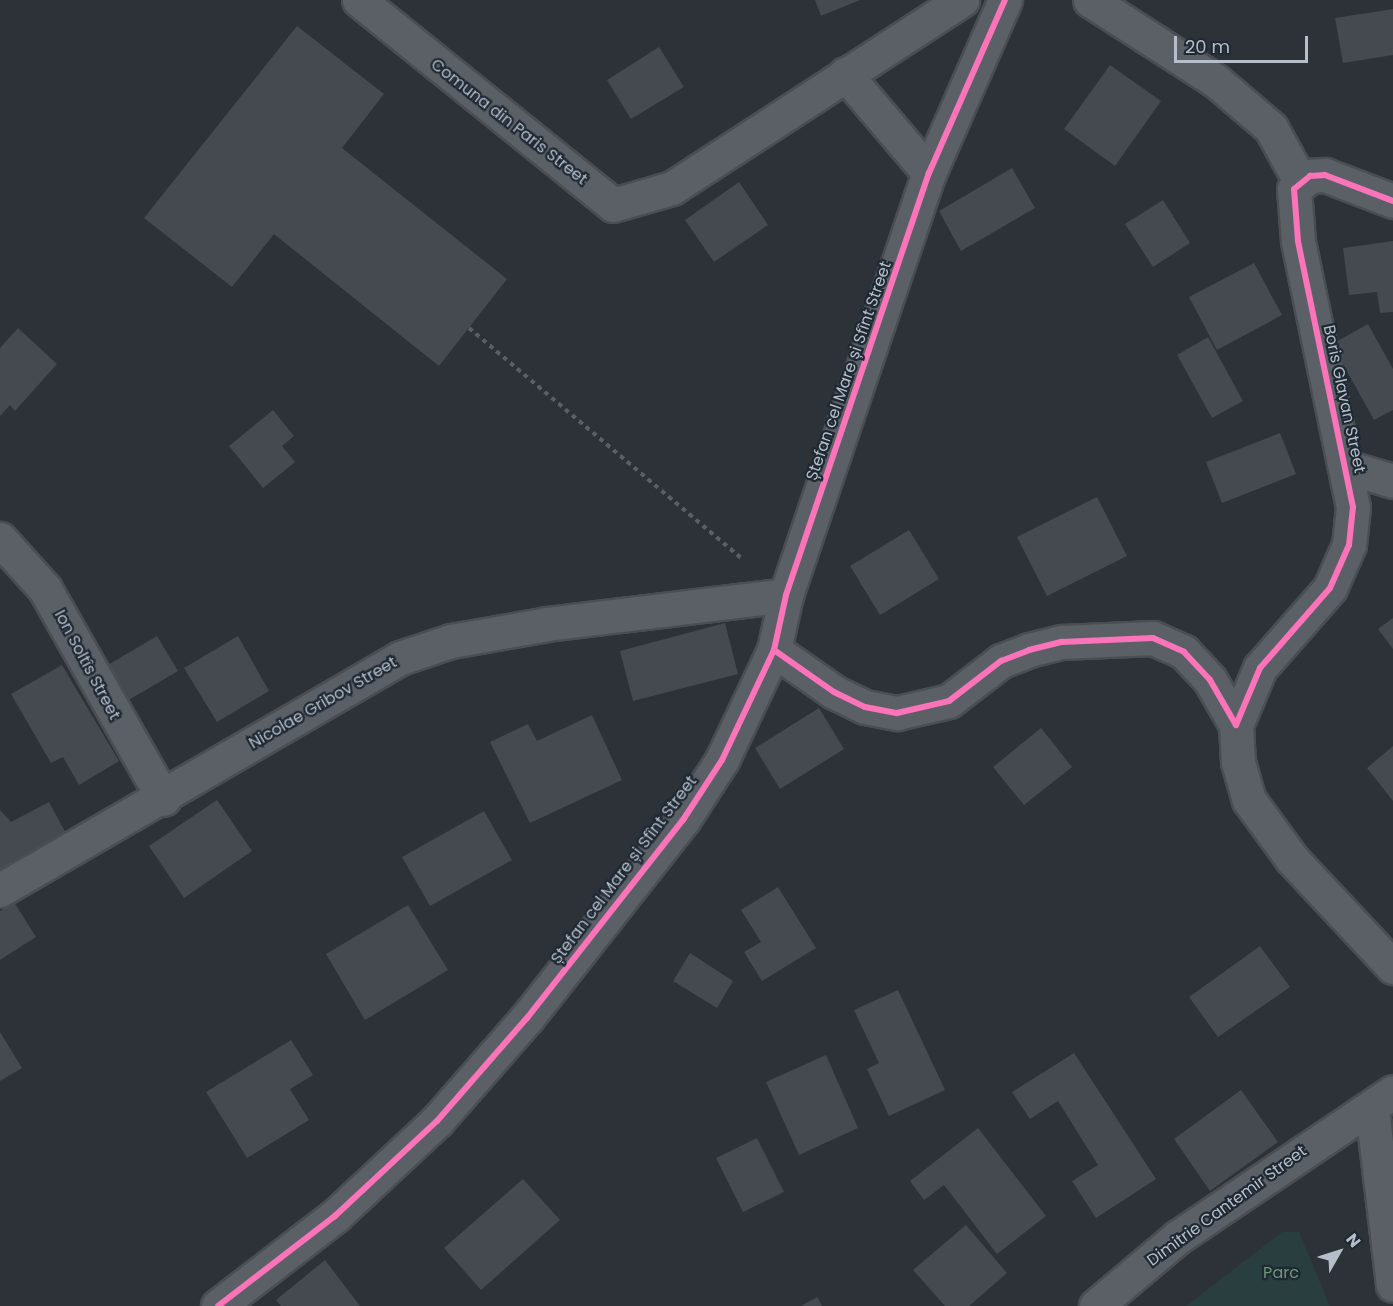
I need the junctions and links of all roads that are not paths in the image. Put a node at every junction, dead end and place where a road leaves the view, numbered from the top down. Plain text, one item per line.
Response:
1 (359, 0) edge
2 (962, 0) edge
3 (1005, 0) edge
4 (1090, 0) edge
5 (845, 74) junction
6 (929, 173) junction
7 (1300, 181) junction
8 (1393, 201) edge
9 (1346, 467) junction
10 (1393, 481) edge
11 (0, 539) edge
12 (786, 595) junction
13 (774, 650) junction
14 (1236, 725) junction
15 (164, 799) junction
16 (0, 890) edge
17 (1393, 967) edge
18 (1383, 1101) edge
19 (1393, 1285) edge
20 (218, 1306) edge
21 (1096, 1306) edge

1 - 5 street, Comuna din Paris Street
2 - 5 street
3 - 6 street, Ștefan cel Mare și Sfînt Street
4 - 7 street
5 - 6 street
6 - 12 street, Ștefan cel Mare și Sfînt Street
7 - 8 street
7 - 9 street, Boris Glavan Street
9 - 10 street
9 - 14 street, Boris Glavan Street
11 - 15 street, Ion Soltîs Street
12 - 13 street, Ștefan cel Mare și Sfînt Street
12 - 15 street, Nicolae Gribov Street
13 - 14 street
13 - 20 street, Ștefan cel Mare și Sfînt Street
14 - 17 street
15 - 16 street, Nicolae Gribov Street
18 - 19 street
18 - 21 street, Dimitrie Cantemir Street

